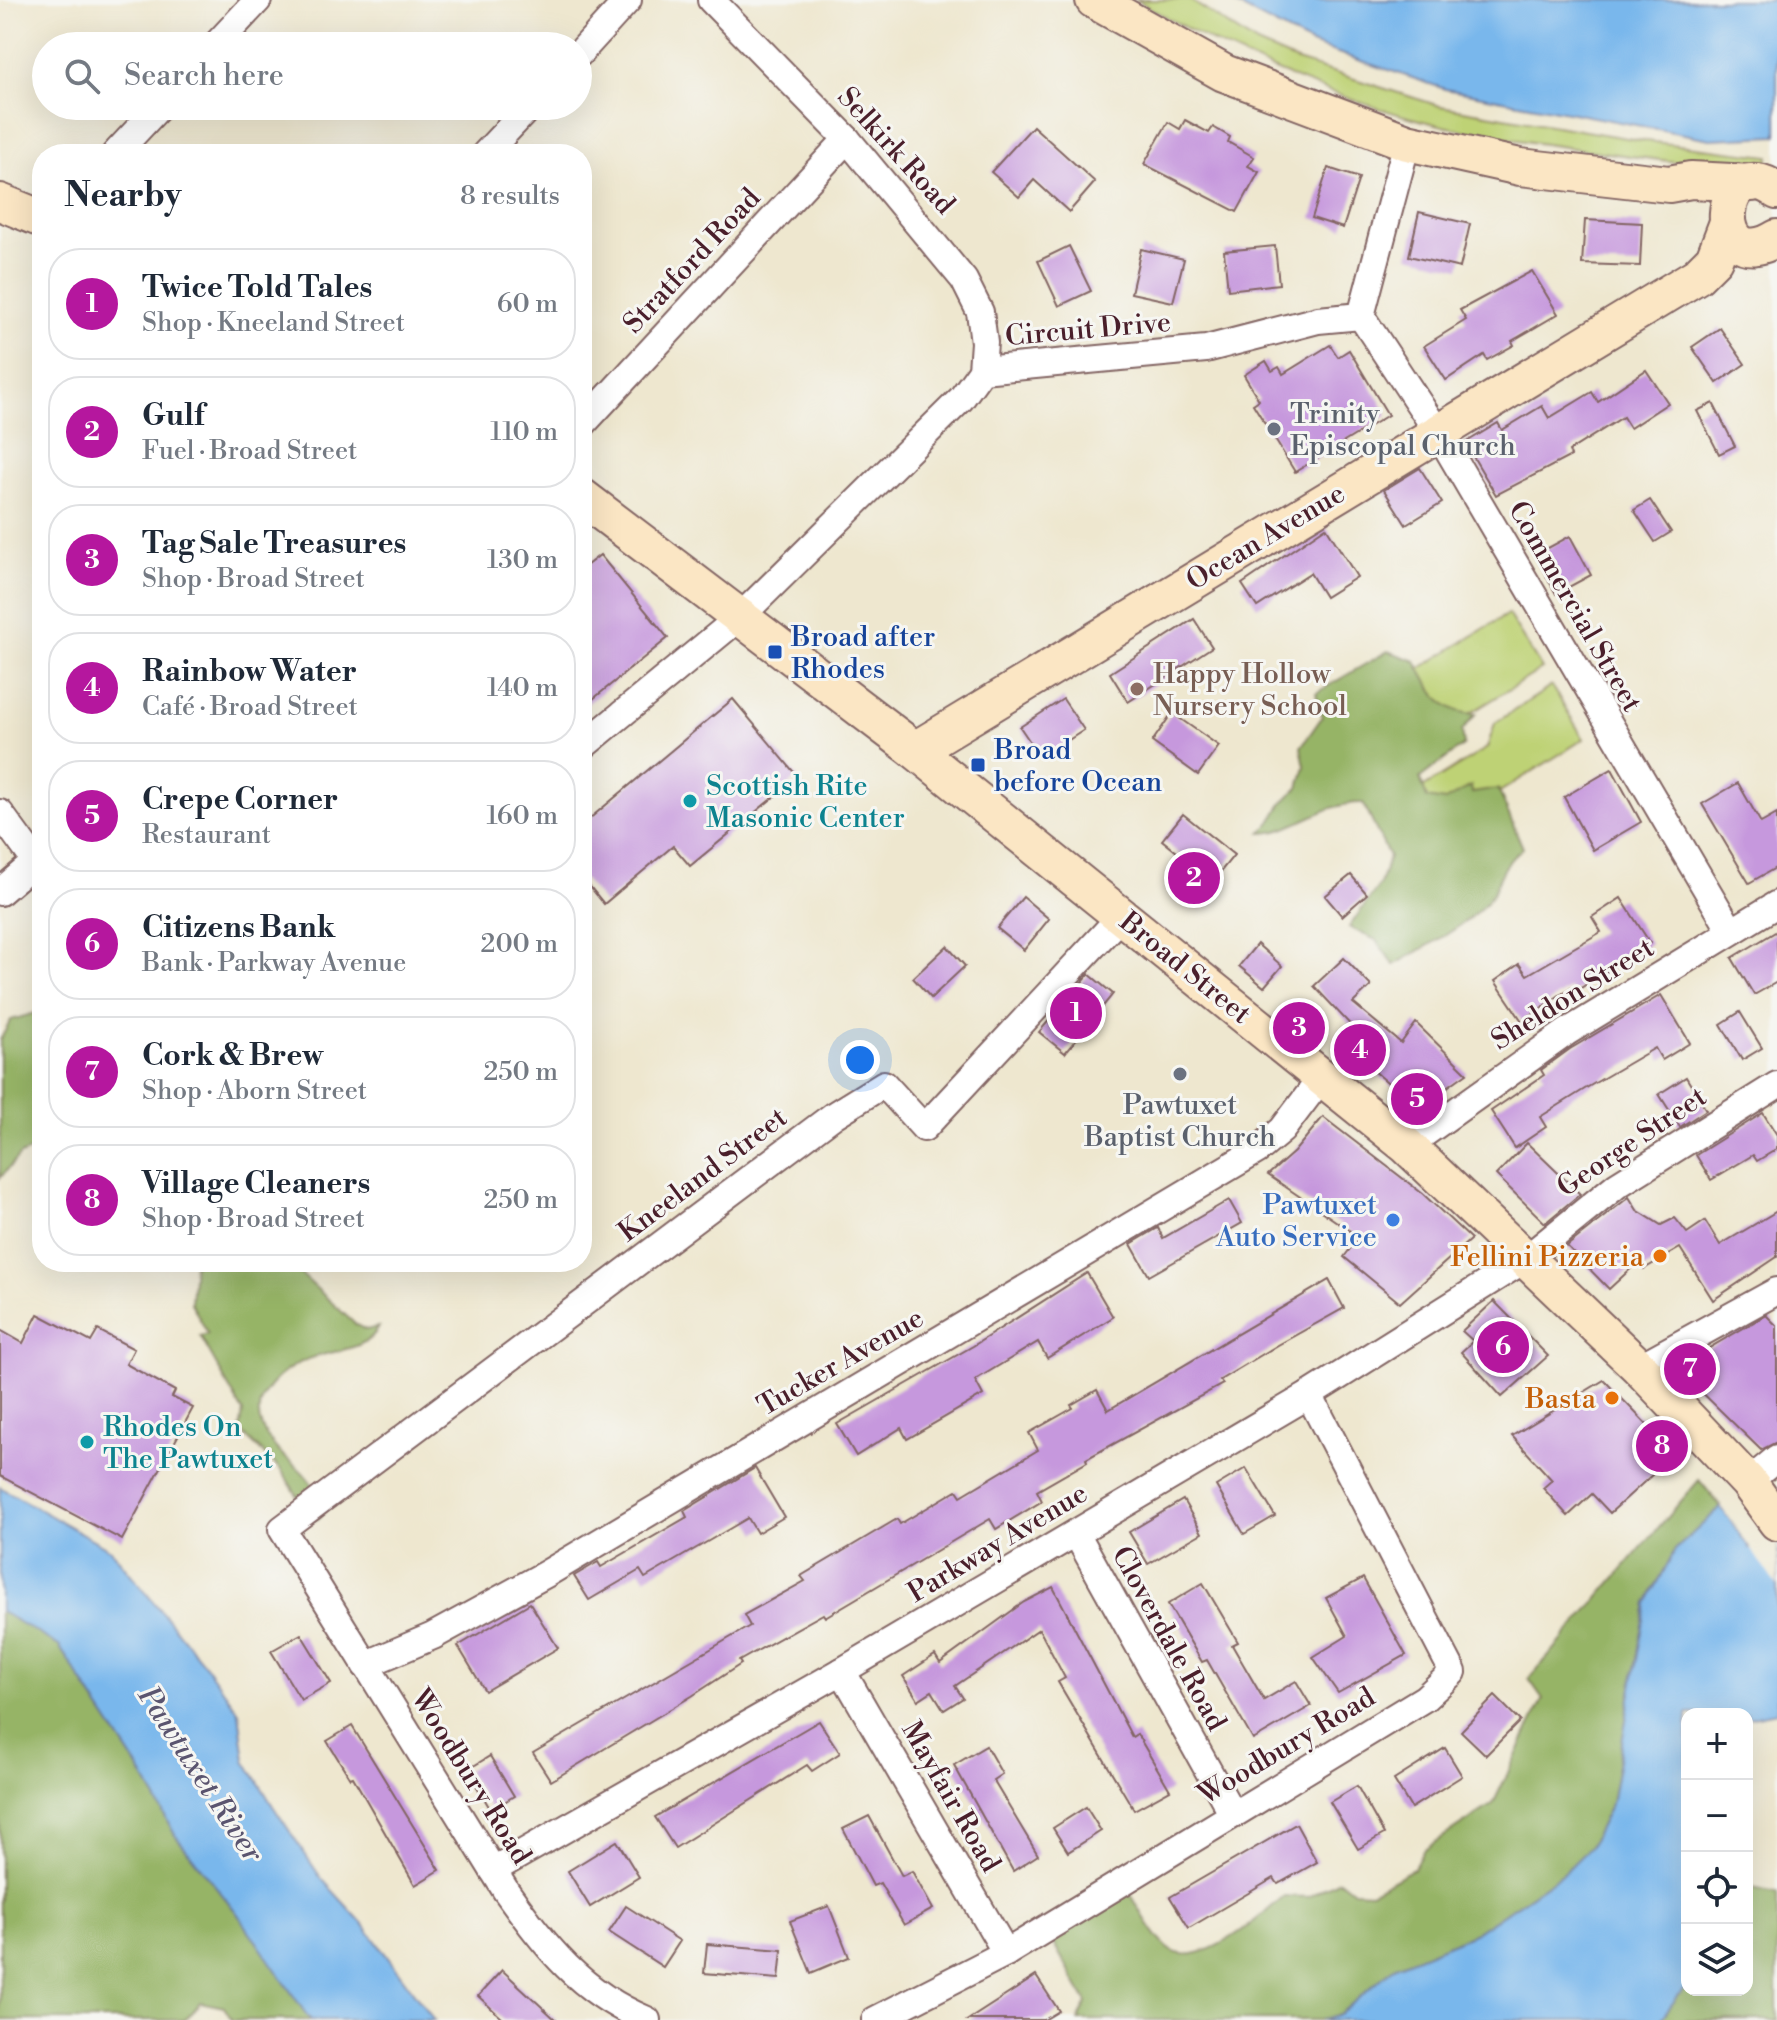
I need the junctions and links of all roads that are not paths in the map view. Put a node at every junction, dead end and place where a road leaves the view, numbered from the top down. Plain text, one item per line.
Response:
1 (258, 0) edge
2 (628, 0) edge
3 (711, 0) edge
4 (1094, 0) edge
5 (228, 32) edge
6 (592, 40) edge
7 (147, 120) edge
8 (517, 120) edge
9 (847, 139) junction
10 (1407, 142) junction
11 (124, 144) edge
12 (494, 144) edge
13 (1669, 184) junction
14 (1770, 187) edge
15 (0, 202) edge
16 (32, 215) edge
17 (1726, 220) junction
18 (1768, 242) edge
19 (1697, 276) junction
20 (1361, 316) junction
21 (982, 370) junction
22 (592, 414) edge
23 (1437, 431) junction
24 (592, 504) edge
25 (741, 616) junction
26 (592, 739) edge
27 (915, 750) junction
28 (0, 813) edge
29 (32, 851) edge
30 (32, 865) edge
31 (0, 892) edge
32 (1777, 904) edge
33 (1122, 915) junction
34 (1731, 931) junction
35 (1322, 1077) junction
36 (1777, 1085) edge
37 (1407, 1146) junction
38 (1527, 1258) junction
39 (1777, 1291) edge
40 (1639, 1367) junction
41 (1309, 1395) junction
42 (1777, 1458) edge
43 (1750, 1485) junction
44 (1777, 1522) edge
45 (282, 1529) joint
46 (1076, 1533) junction
47 (365, 1665) junction
48 (842, 1671) junction
49 (1233, 1815) junction
50 (493, 1870) junction
51 (1006, 1953) junction
52 (647, 2020) edge
53 (875, 2020) edge

1 - 5 street
2 - 6 street
3 - 9 street, Selkirk Road
4 - 10 street
7 - 11 street
8 - 12 street
9 - 21 street, Selkirk Road
9 - 22 street, Stratford Road
10 - 13 street
10 - 20 street
13 - 14 street
13 - 17 street
14 - 17 street, Ocean Avenue
15 - 16 street
17 - 18 street, Ocean Avenue
17 - 19 street, Ocean Avenue
18 - 19 street, Ocean Avenue
19 - 23 street, Ocean Avenue
20 - 21 street, Circuit Drive
20 - 23 street, Commercial Street
21 - 25 street, Circuit Drive
23 - 27 street, Ocean Avenue
23 - 34 street, Commercial Street
24 - 25 street, Broad Street
25 - 26 street, Circuit Drive
25 - 27 street, Broad Street
27 - 33 street, Broad Street
28 - 29 street
30 - 31 street
32 - 34 street, Sheldon Street
33 - 35 street, Broad Street
33 - 45 street, Kneeland Street
34 - 37 street, Sheldon Street
35 - 37 street, Broad Street
35 - 47 street, Tucker Avenue
36 - 38 street, George Street
37 - 38 street, Broad Street
38 - 40 street, Broad Street
38 - 41 street, Parkway Avenue
39 - 40 street
40 - 43 street, Broad Street
41 - 46 street, Parkway Avenue
41 - 49 street, Woodbury Road
42 - 43 street
43 - 44 street, Broad Street
45 - 47 street, Woodbury Road
46 - 48 street, Parkway Avenue
46 - 49 street, Cloverdale Road
47 - 50 street, Woodbury Road
48 - 50 street, Parkway Avenue
48 - 51 street, Mayfair Road
49 - 51 street, Woodbury Road
50 - 52 street, Woodbury Road
51 - 53 street, Woodbury Road

